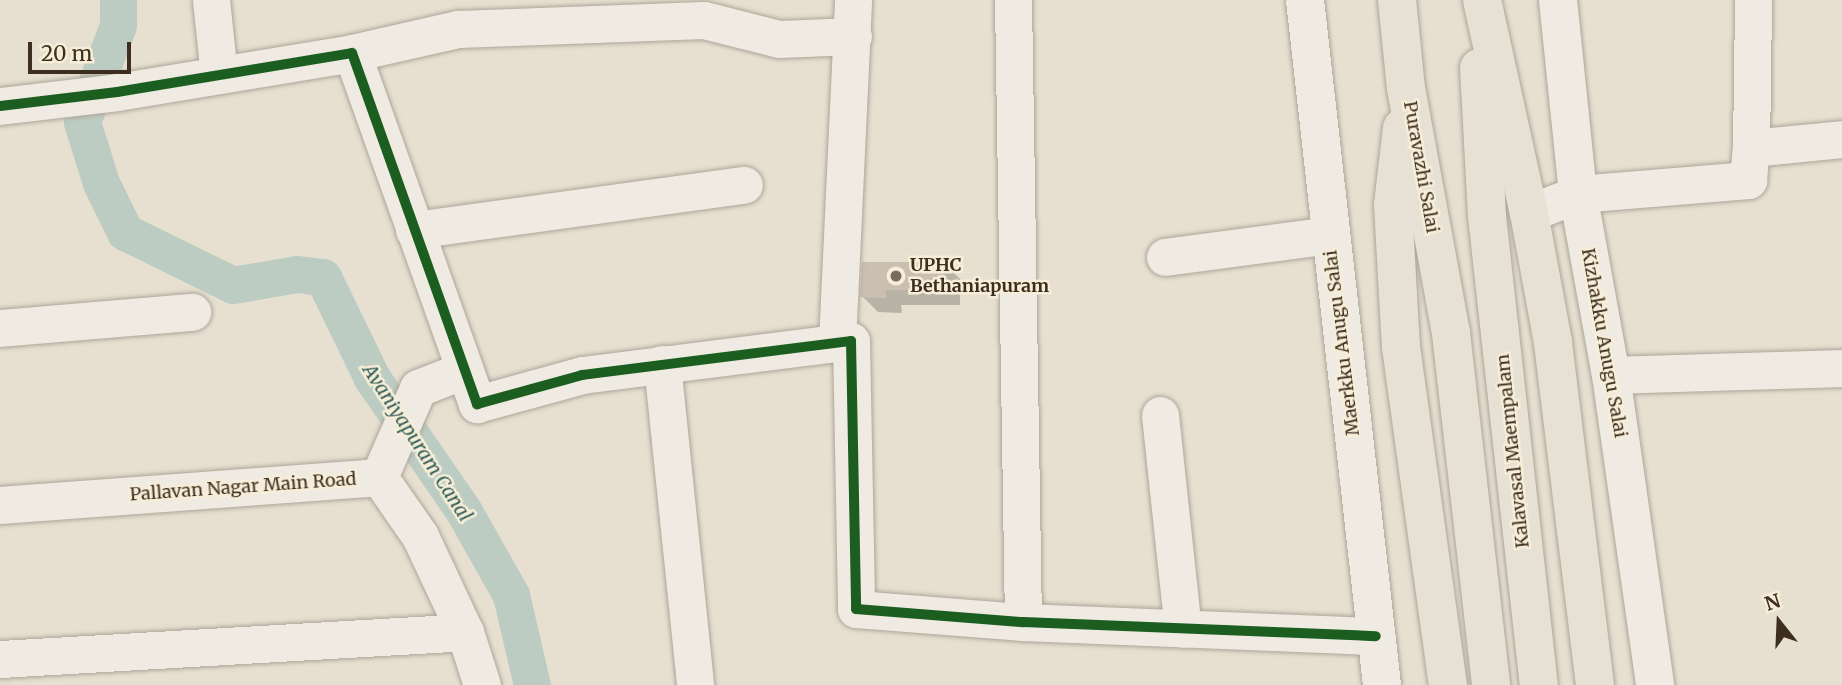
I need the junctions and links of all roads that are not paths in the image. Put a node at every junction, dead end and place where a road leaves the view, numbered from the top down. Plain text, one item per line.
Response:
1 (211, 0) edge
2 (853, 0) edge
3 (1013, 0) edge
4 (1305, 0) edge
5 (1397, 0) edge
6 (1475, 0) edge
7 (1482, 0) edge
8 (1558, 0) edge
9 (1753, 0) edge
10 (853, 36) junction
11 (352, 53) junction
12 (219, 75) junction
13 (1406, 88) junction
14 (0, 106) edge
15 (1842, 139) edge
16 (1751, 148) junction
17 (744, 185) dead end
18 (1578, 194) junction
19 (1530, 213) junction
20 (414, 230) junction
21 (1330, 235) junction
22 (1165, 257) dead end
23 (192, 312) dead end
24 (0, 328) edge
25 (837, 342) junction
26 (662, 364) junction
27 (1842, 368) edge
28 (464, 370) junction
29 (1611, 375) junction
30 (1160, 415) dead end
31 (383, 465) junction
32 (0, 505) edge
33 (1023, 622) junction
34 (1183, 629) junction
35 (465, 632) junction
36 (1376, 636) junction
37 (0, 659) edge
38 (482, 685) edge
39 (695, 685) edge
40 (1382, 685) edge
41 (1448, 685) edge
42 (1492, 685) edge
43 (1539, 685) edge
44 (1594, 685) edge
45 (1655, 685) edge

1 - 12 street
2 - 10 street
3 - 33 street
4 - 21 street, Maerkku Anugu Salai
5 - 13 main road, Puravazhi Salai
6 - 43 main road, Kalavasal Maempalam
7 - 19 main road
8 - 18 street, Kizhakku Anugu Salai
9 - 16 street
10 - 11 street
10 - 25 street
11 - 12 street
11 - 20 street
12 - 14 street
13 - 41 main road
13 - 42 main road, Puravazhi Salai
15 - 16 street
16 - 18 street
17 - 20 street
18 - 19 street
18 - 29 street, Kizhakku Anugu Salai
19 - 44 main road
20 - 28 street
21 - 22 street
21 - 36 street, Maerkku Anugu Salai
23 - 24 street
25 - 26 street
25 - 33 street
26 - 28 street
26 - 39 street
27 - 29 street
28 - 31 street
29 - 45 street, Kizhakku Anugu Salai
30 - 34 street
31 - 32 street, Pallavan Nagar Main Road
31 - 35 street, Pallavan Nagar Main Road
33 - 34 street
34 - 36 street
35 - 37 street
35 - 38 street, Pallavan Nagar Main Road
36 - 40 street, Maerkku Anugu Salai

